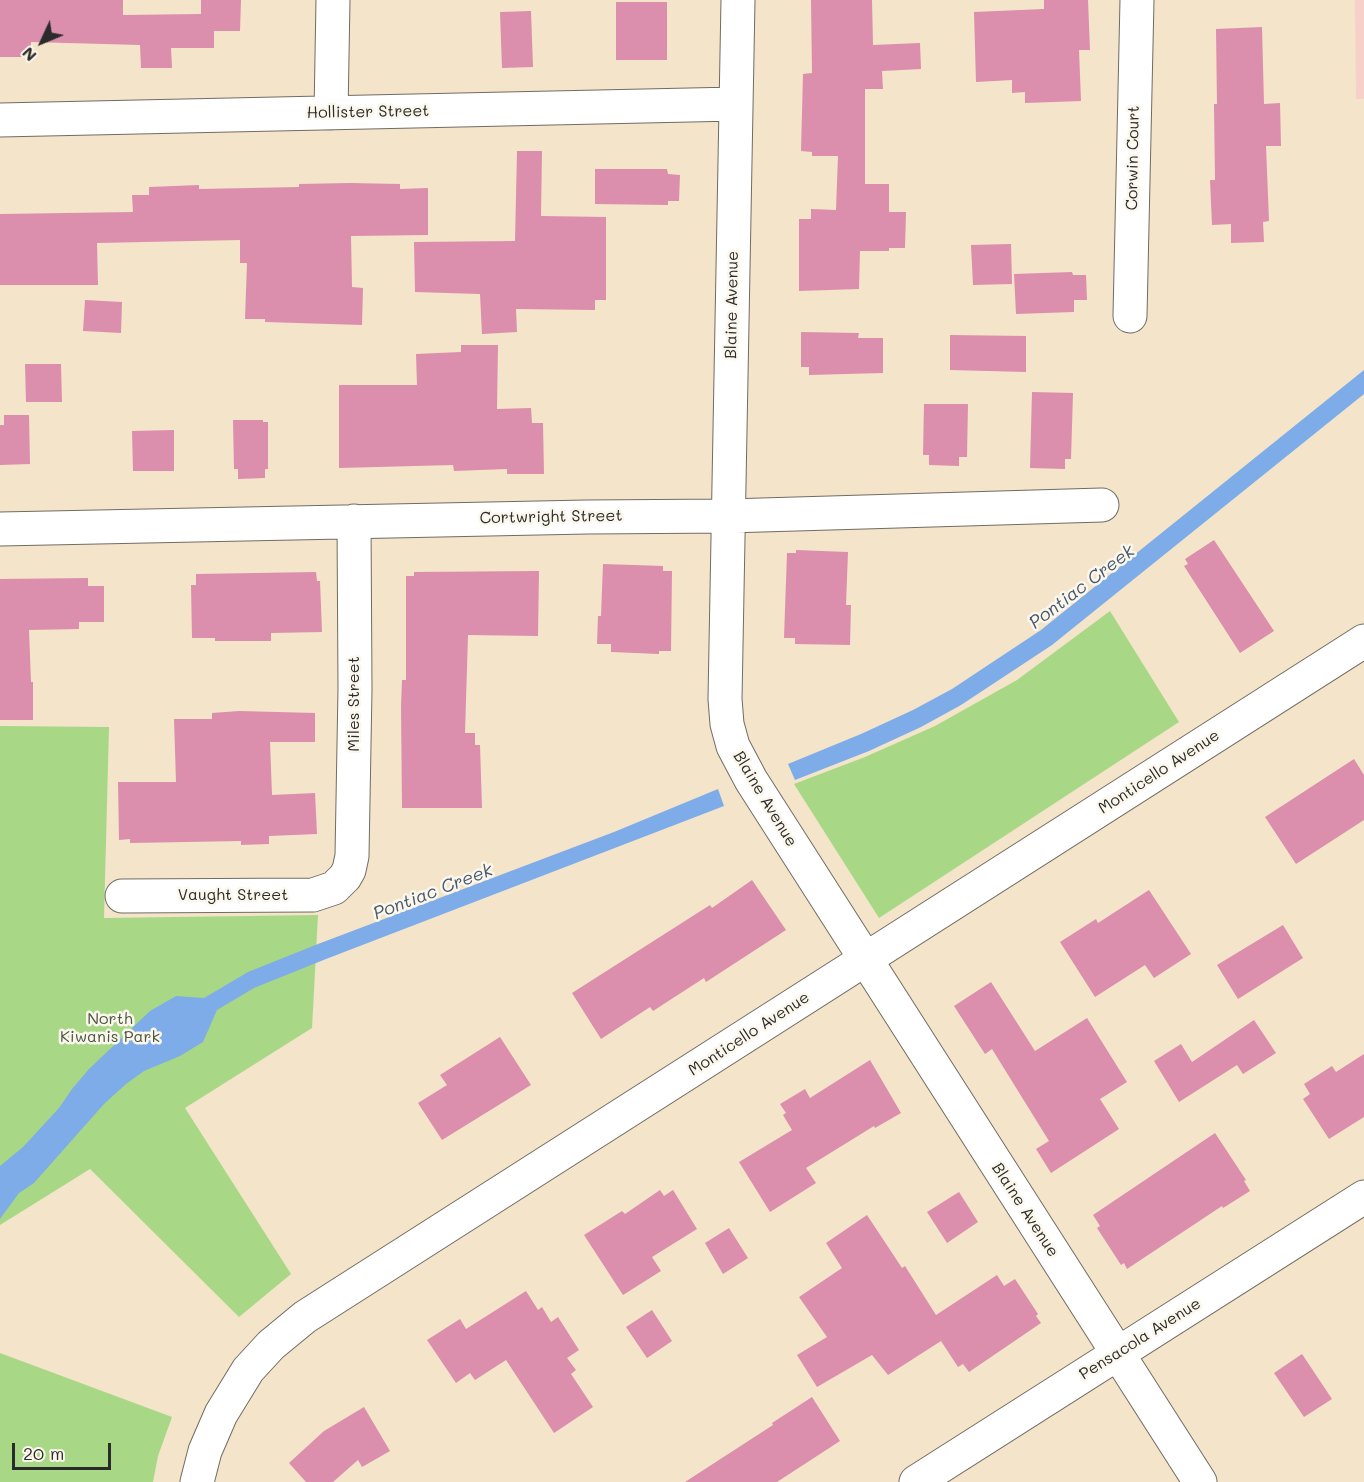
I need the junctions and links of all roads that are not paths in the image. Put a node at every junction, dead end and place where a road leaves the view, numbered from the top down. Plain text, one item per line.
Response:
1 (333, 0) edge
2 (738, 0) edge
3 (1137, 0) edge
4 (736, 104) junction
5 (331, 113) junction
6 (0, 120) edge
7 (1130, 316) dead end
8 (1102, 505) dead end
9 (728, 516) junction
10 (354, 521) junction
11 (0, 528) edge
12 (1364, 641) edge
13 (340, 883) joint
14 (122, 896) dead end
15 (866, 959) junction
16 (1364, 1197) edge
17 (1118, 1354) junction
18 (197, 1482) edge
19 (916, 1482) edge
20 (1200, 1482) edge

1 - 5 street
2 - 4 street, Blaine Avenue
3 - 7 street, Corwin Court
4 - 5 street, Hollister Street
4 - 9 street, Blaine Avenue
5 - 6 street, Hollister Street
8 - 9 street, Cortwright Street
9 - 10 street, Cortwright Street
9 - 15 street, Blaine Avenue
10 - 11 street, Cortwright Street
10 - 13 street, Miles Street
12 - 15 street, Monticello Avenue
13 - 14 street, Vaught Street
15 - 17 street, Blaine Avenue
15 - 18 street, Monticello Avenue
16 - 17 street, Pensacola Avenue
17 - 19 street, Pensacola Avenue
17 - 20 street, Blaine Avenue

